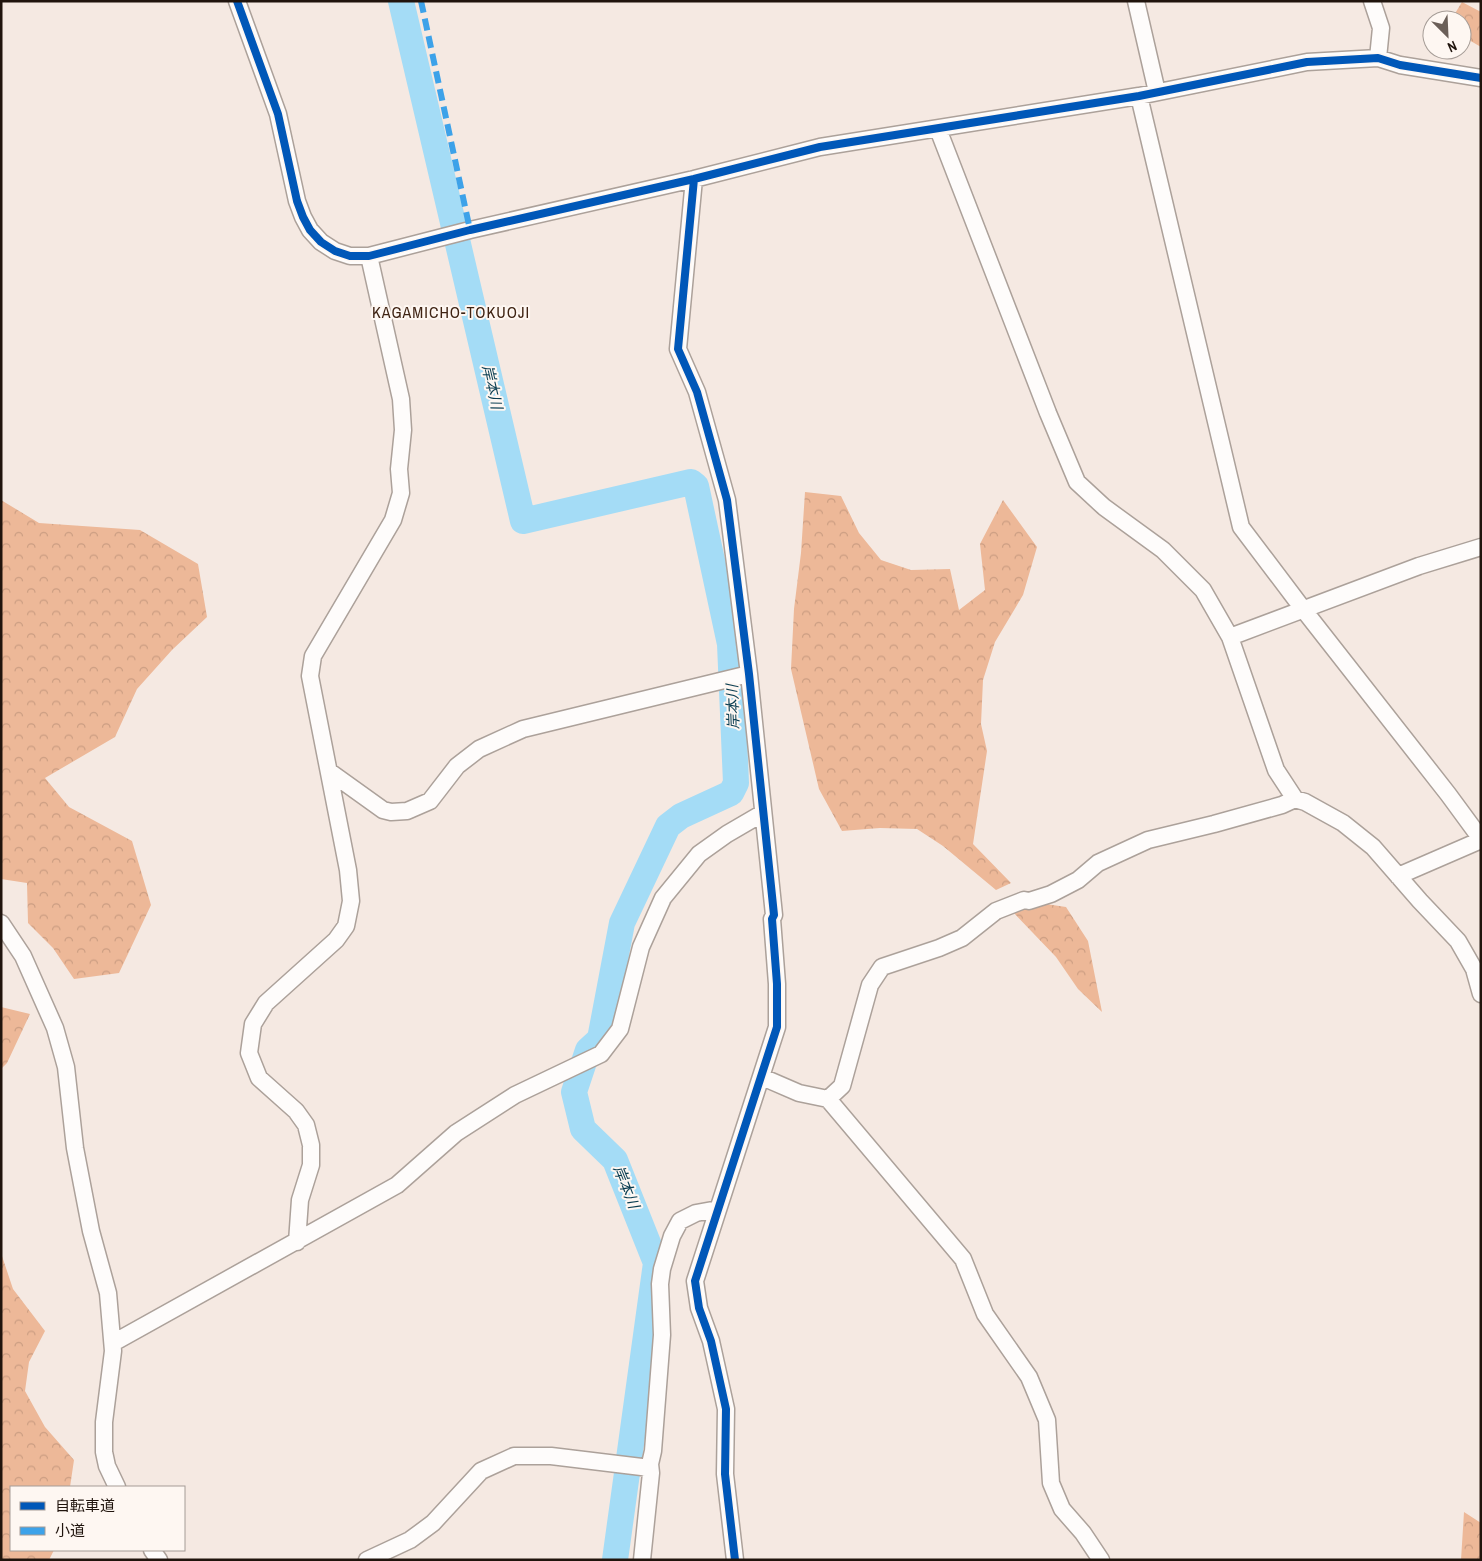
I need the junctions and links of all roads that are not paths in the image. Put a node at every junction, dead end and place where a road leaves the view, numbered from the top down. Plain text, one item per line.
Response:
1 (237, 1) edge
2 (1136, 1) edge
3 (1372, 1) edge
4 (1378, 58) junction
5 (1481, 78) edge
6 (1157, 92) junction
7 (1139, 96) junction
8 (938, 129) junction
9 (694, 179) junction
10 (369, 256) junction
11 (1481, 547) edge
12 (1303, 609) junction
13 (1230, 637) junction
14 (749, 674) junction
15 (330, 772) junction
16 (1294, 799) junction
17 (763, 813) junction
18 (1481, 840) edge
19 (1398, 876) junction
20 (1, 923) edge
21 (1481, 994) edge
22 (762, 1077) junction
23 (828, 1098) junction
24 (718, 1209) junction
25 (297, 1242) junction
26 (113, 1344) junction
27 (650, 1468) junction
28 (117, 1486) edge
29 (367, 1560) edge
30 (642, 1560) edge
31 (735, 1560) edge
32 (1101, 1560) edge

1 - 10 street
2 - 6 street
3 - 4 street
4 - 5 street
4 - 6 street
6 - 7 street
7 - 8 street
7 - 12 street
8 - 9 street
8 - 13 street
9 - 10 street
9 - 14 street
10 - 15 street
11 - 12 street
12 - 13 street
12 - 18 street
13 - 16 street
14 - 15 street
14 - 17 street
15 - 25 street
16 - 19 street
16 - 23 street
17 - 22 street
17 - 25 street
18 - 19 street
19 - 21 street
20 - 26 street
22 - 23 street
22 - 24 street
23 - 32 street
24 - 27 street
24 - 31 street
25 - 26 street
26 - 28 street
27 - 29 street
27 - 30 street

